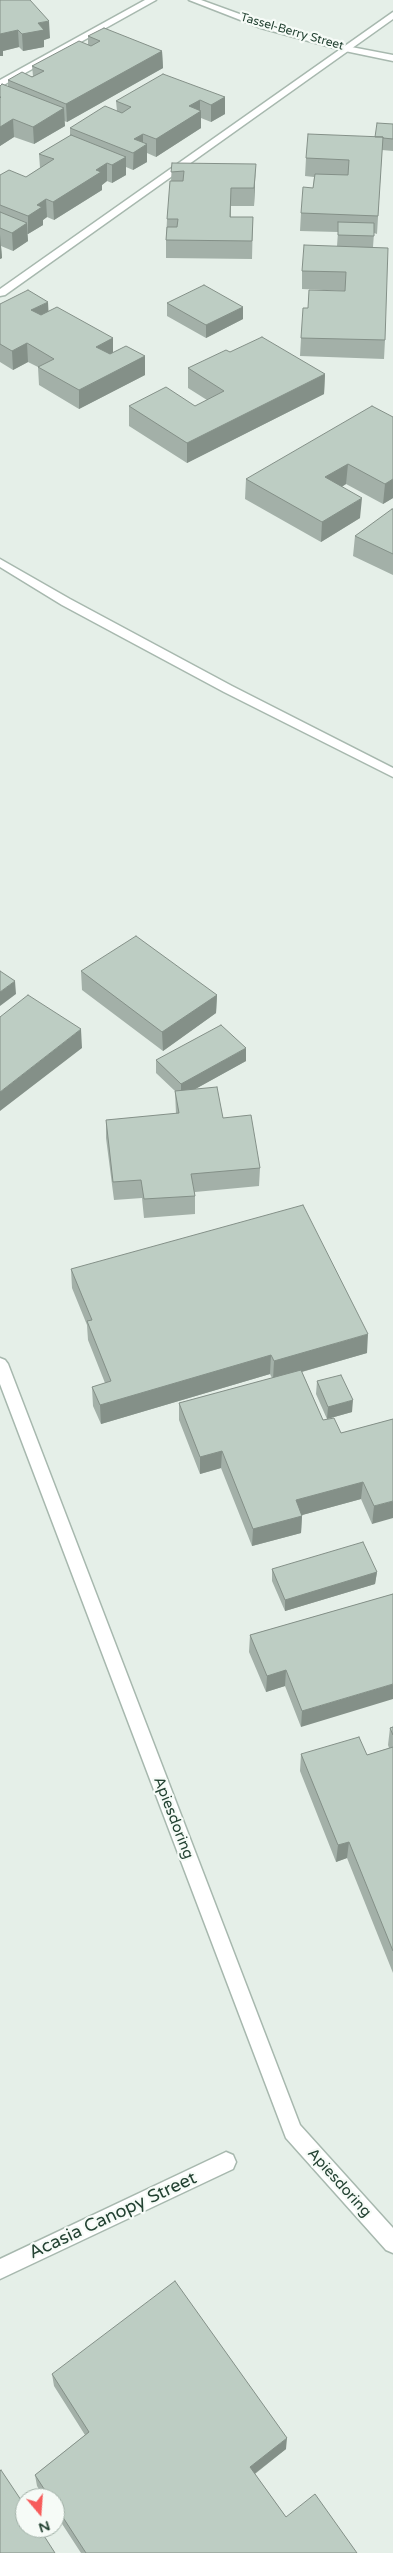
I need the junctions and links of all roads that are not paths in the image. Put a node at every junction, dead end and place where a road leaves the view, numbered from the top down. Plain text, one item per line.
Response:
1 (152, 0) edge
2 (194, 0) edge
3 (393, 15) edge
4 (345, 48) junction
5 (393, 58) edge
6 (0, 84) edge
7 (1, 293) dead end
8 (0, 562) edge
9 (393, 773) edge
10 (0, 1364) edge
11 (226, 2162) dead end
12 (393, 2244) edge
13 (0, 2269) edge

1 - 6 street
2 - 4 street, Tassel-Berry Street
3 - 4 street
4 - 5 street, Tassel-Berry Street
4 - 7 street
8 - 9 street
10 - 12 street, Apiesdoring
11 - 13 street, Acasia Canopy Street

